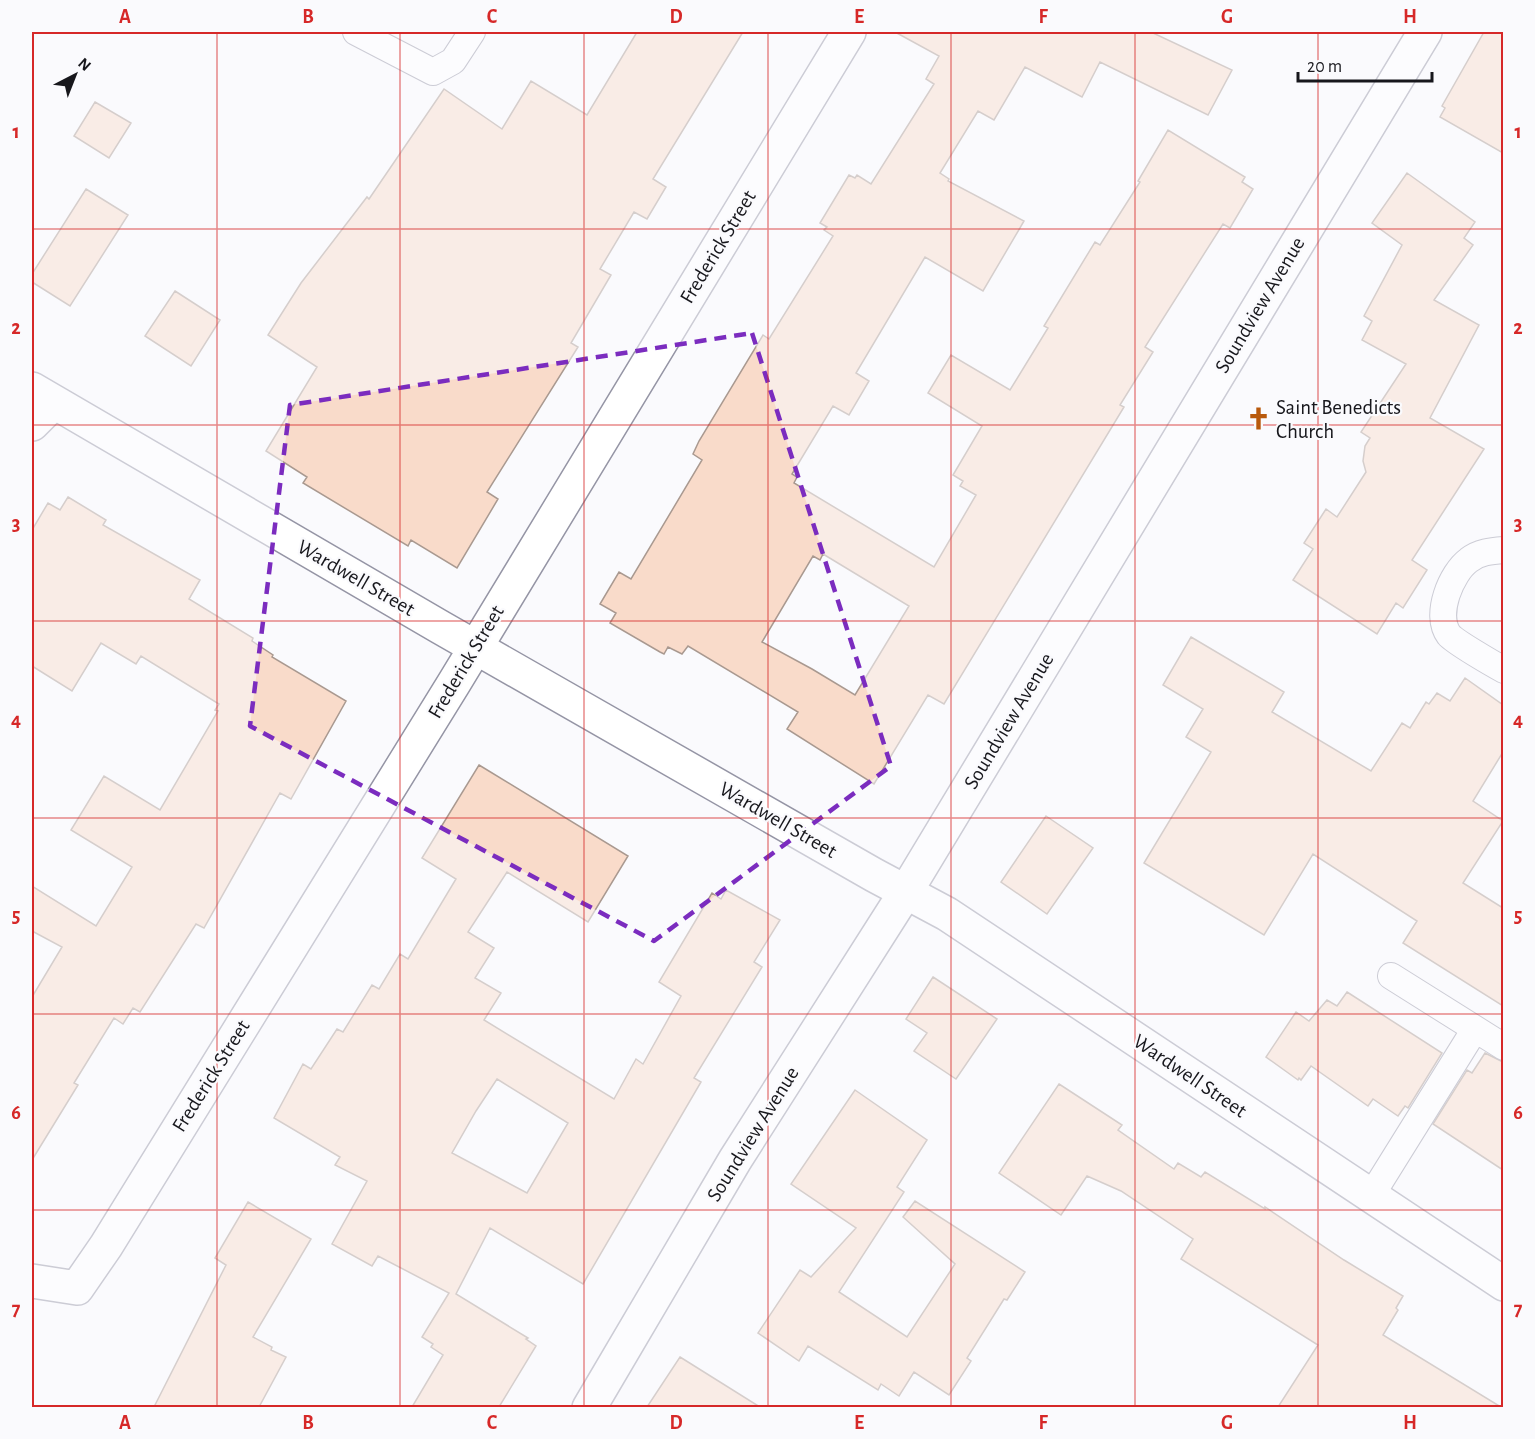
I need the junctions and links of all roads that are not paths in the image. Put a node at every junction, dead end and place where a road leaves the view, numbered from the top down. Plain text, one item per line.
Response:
1 (356, 32) edge
2 (472, 32) edge
3 (849, 32) edge
4 (1425, 32) edge
5 (39, 405) edge
6 (1503, 550) edge
7 (475, 647) junction
8 (1503, 670) edge
9 (905, 893) junction
10 (1391, 976) dead end
11 (1475, 1029) junction
12 (1503, 1047) edge
13 (1371, 1196) junction
14 (32, 1281) edge
15 (1503, 1284) edge
16 (589, 1407) edge

1 - 2 lane
3 - 7 street, Frederick Street
4 - 9 street, Soundview Avenue
5 - 7 street, Wardwell Street
6 - 8 lane
7 - 9 street, Wardwell Street
7 - 14 street, Frederick Street
9 - 13 street, Wardwell Street
9 - 16 street, Soundview Avenue
10 - 11 lane
11 - 12 lane
11 - 13 lane
13 - 15 street, Wardwell Street

